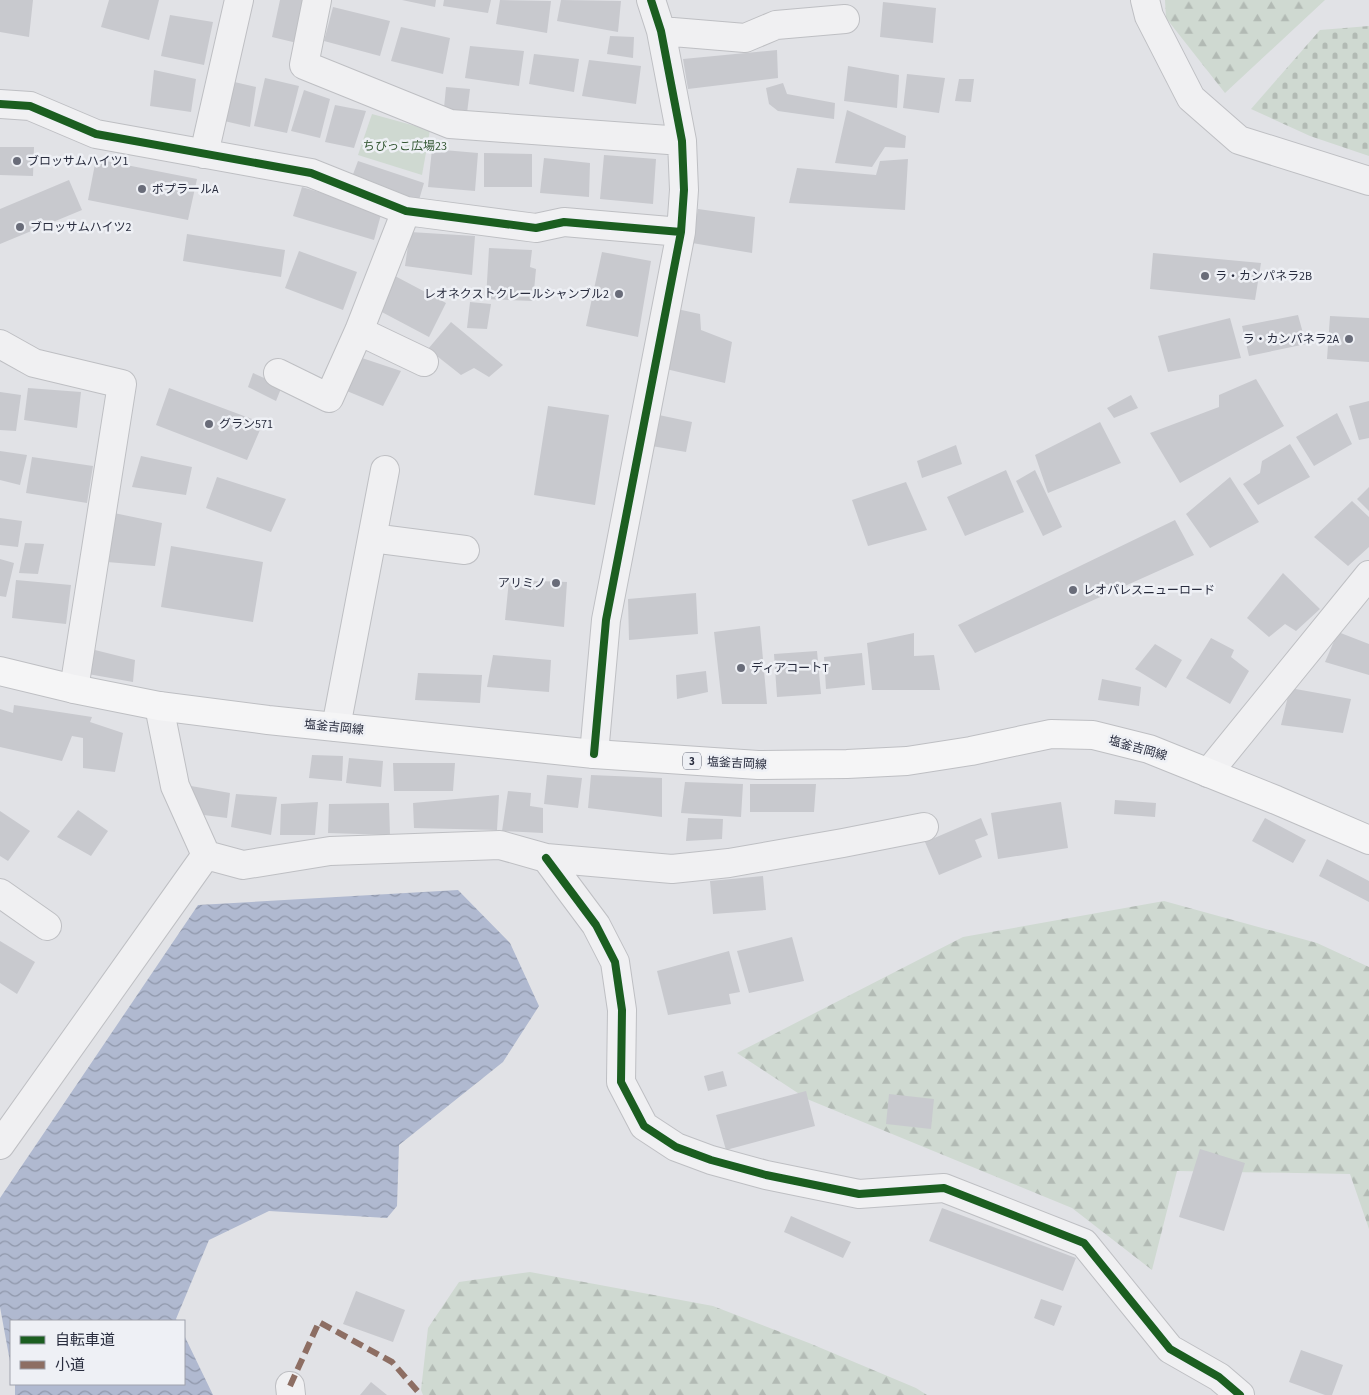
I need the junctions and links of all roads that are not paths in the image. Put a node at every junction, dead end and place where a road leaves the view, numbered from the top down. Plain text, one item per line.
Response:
1 (239, 0) edge
2 (317, 0) edge
3 (652, 0) edge
4 (1145, 0) edge
5 (845, 20) dead end
6 (661, 31) junction
7 (0, 104) edge
8 (682, 141) junction
9 (204, 154) junction
10 (1369, 181) edge
11 (406, 211) junction
12 (681, 232) junction
13 (359, 330) junction
14 (0, 344) edge
15 (424, 362) dead end
16 (278, 373) dead end
17 (384, 470) dead end
18 (372, 538) junction
19 (465, 550) dead end
20 (1369, 575) edge
21 (0, 671) edge
22 (74, 689) junction
23 (160, 706) junction
24 (336, 727) junction
25 (594, 754) junction
26 (1208, 773) junction
27 (924, 827) dead end
28 (1369, 840) edge
29 (206, 855) junction
30 (546, 858) junction
31 (0, 893) edge
32 (47, 926) dead end
33 (0, 1145) edge
34 (1240, 1395) edge

1 - 9 street
2 - 8 street
3 - 6 street
4 - 10 street
5 - 6 street
6 - 8 street
7 - 9 street
8 - 12 street
9 - 11 street
11 - 12 street
11 - 13 street
12 - 25 street
13 - 15 street
13 - 16 street
14 - 22 street
17 - 18 street
18 - 19 street
18 - 24 street
20 - 26 street
21 - 22 main road, 塩釜吉岡線 / 3
22 - 23 main road, 塩釜吉岡線 / 3
23 - 24 main road, 塩釜吉岡線 / 3
23 - 29 street
24 - 25 main road, 塩釜吉岡線 / 3
25 - 26 main road, 塩釜吉岡線 / 3
26 - 28 main road, 塩釜吉岡線 / 3
27 - 30 street
29 - 30 street
29 - 33 street
30 - 34 street
31 - 32 street

